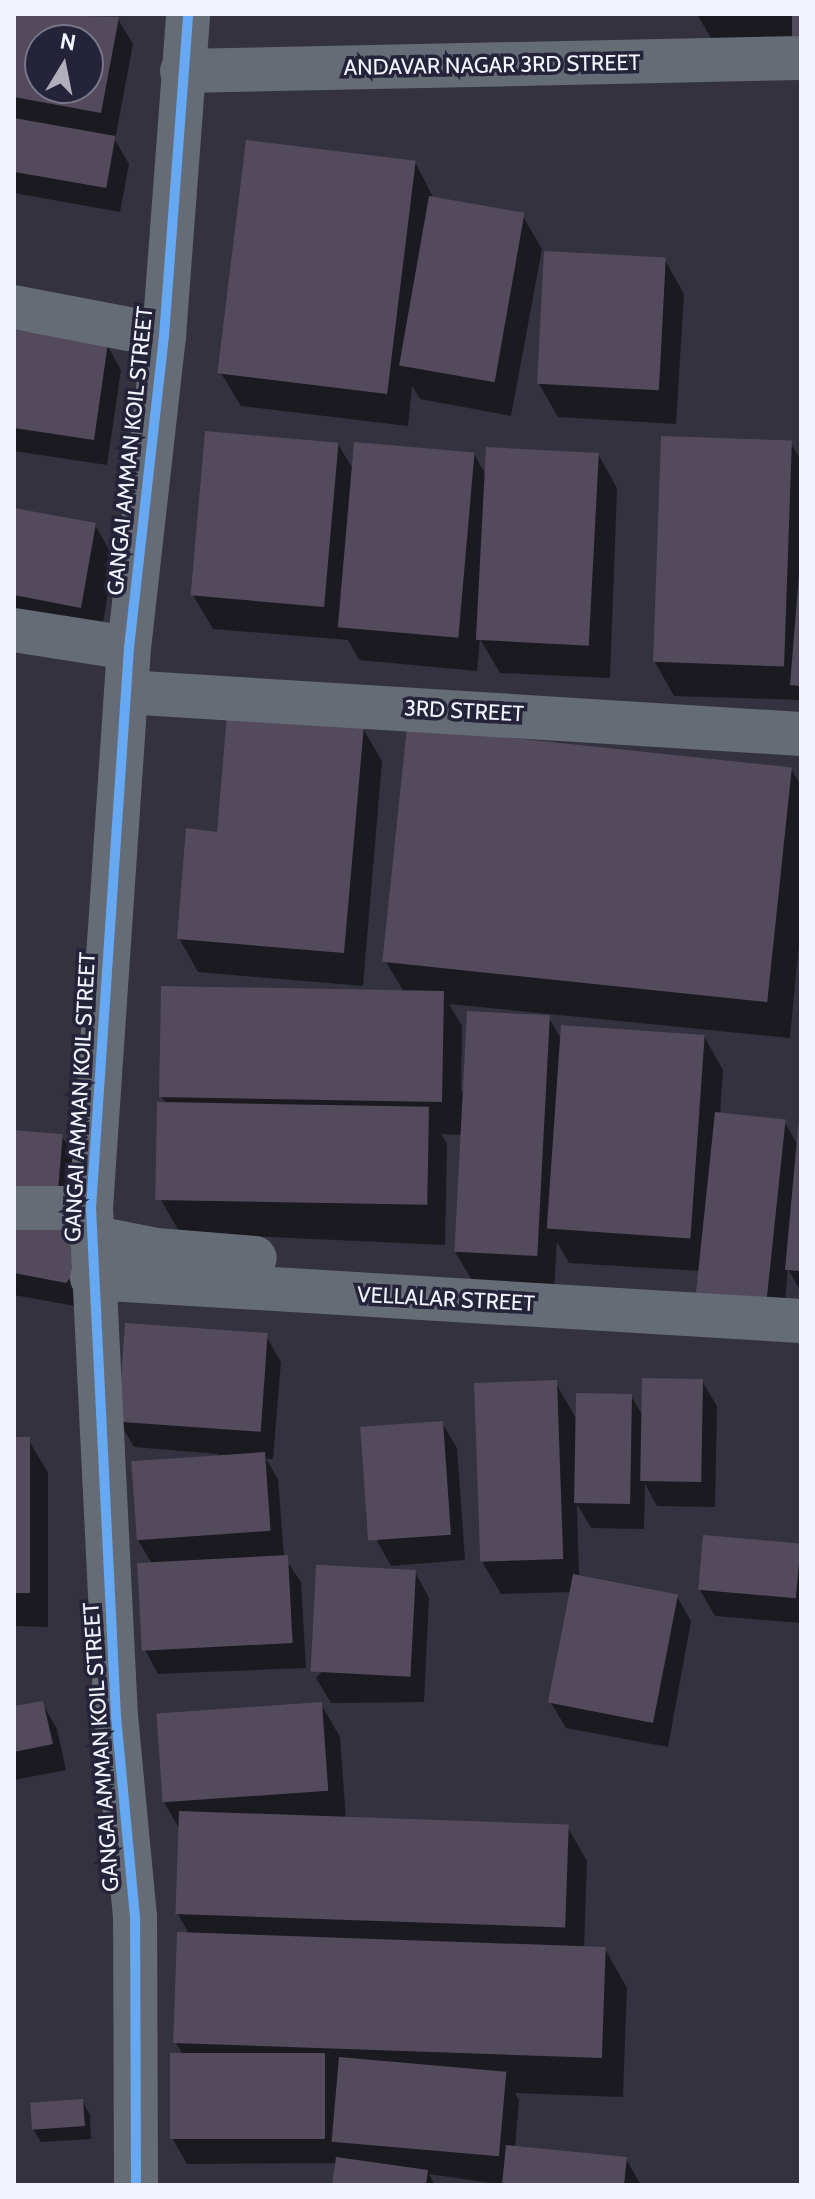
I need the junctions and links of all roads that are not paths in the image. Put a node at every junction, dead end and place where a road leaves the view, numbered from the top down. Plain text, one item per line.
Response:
1 (188, 14) edge
2 (801, 58) edge
3 (182, 71) junction
4 (14, 307) edge
5 (164, 336) junction
6 (14, 630) edge
7 (129, 648) junction
8 (126, 692) junction
9 (801, 734) edge
10 (14, 1208) edge
11 (91, 1241) junction
12 (421, 1272) dead end
13 (801, 1321) edge
14 (136, 2185) edge

1 - 3 street, GANGAI AMMAN KOIL STREET
2 - 3 street, ANDAVAR NAGAR 3RD STREET
3 - 5 street, GANGAI AMMAN KOIL STREET
4 - 5 street
5 - 7 street, GANGAI AMMAN KOIL STREET
6 - 7 street
7 - 8 street, GANGAI AMMAN KOIL STREET
8 - 9 street, 3RD STREET
8 - 11 street, GANGAI AMMAN KOIL STREET
10 - 11 street
11 - 12 street
11 - 13 street, VELLALAR STREET
11 - 14 street, GANGAI AMMAN KOIL STREET

